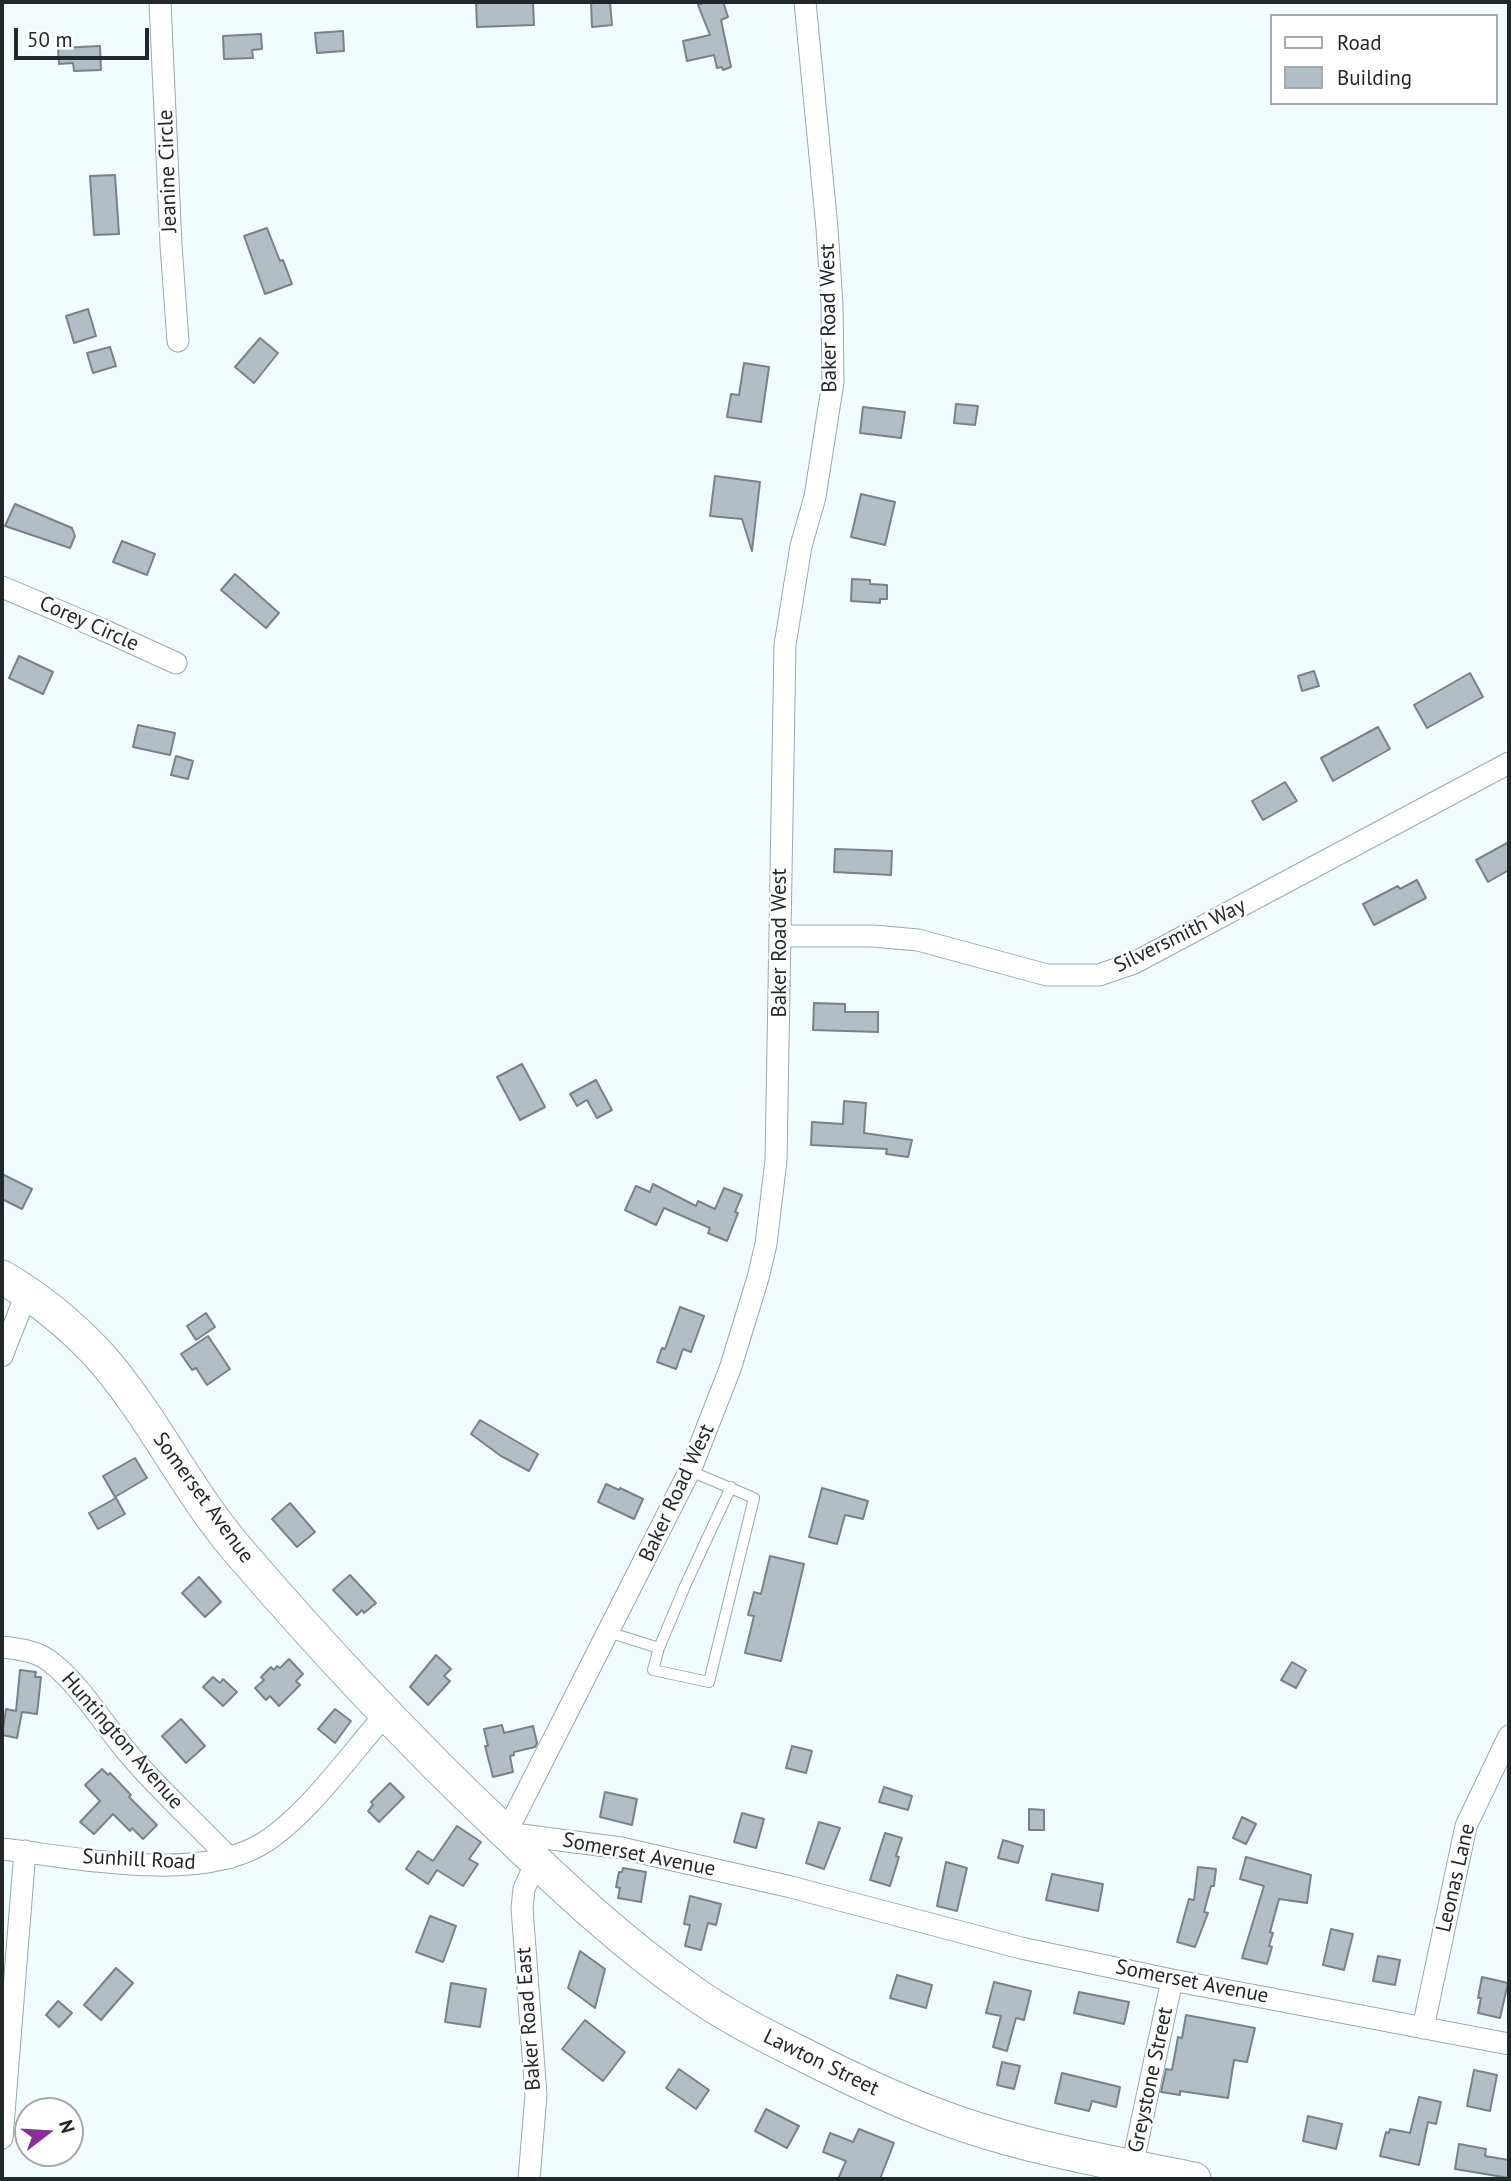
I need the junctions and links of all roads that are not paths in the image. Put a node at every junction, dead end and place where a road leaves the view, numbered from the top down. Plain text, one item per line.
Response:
1 (160, 2) edge
2 (805, 2) edge
3 (178, 341) dead end
4 (2, 587) edge
5 (176, 663) dead end
6 (1509, 764) edge
7 (780, 936) junction
8 (15, 1284) edge
9 (2, 1356) edge
10 (690, 1471) junction
11 (731, 1487) junction
12 (608, 1632) junction
13 (2, 1647) edge
14 (659, 1648) junction
15 (386, 1714) junction
16 (1509, 1736) edge
17 (506, 1833) junction
18 (2, 1849) edge
19 (25, 1851) junction
20 (229, 1858) junction
21 (536, 1862) junction
22 (1172, 1980) junction
23 (1423, 2028) junction
24 (1509, 2043) edge
25 (2, 2138) edge
26 (1131, 2173) edge
27 (529, 2179) edge
28 (1194, 2179) edge

1 - 3 street, Jeanine Circle
2 - 7 street, Baker Road West
4 - 5 street, Corey Circle
6 - 7 street, Silversmith Way
7 - 10 street, Baker Road West
8 - 9 street
8 - 15 main road, Somerset Avenue
10 - 11 lane
10 - 12 street, Baker Road West
11 - 14 lane
11 - 14 lane
12 - 14 lane
12 - 17 street, Baker Road West
13 - 20 street, Huntington Avenue
15 - 17 main road, Somerset Avenue
15 - 20 street, Sunhill Road
16 - 23 street, Leonas Lane
17 - 21 main road, Lawton Street
17 - 22 street, Somerset Avenue
18 - 19 street, Sunhill Road
19 - 20 street, Sunhill Road
19 - 25 street
21 - 26 main road, Lawton Street
21 - 27 street, Baker Road East
22 - 23 street, Somerset Avenue
22 - 26 street, Greystone Street
23 - 24 street, Somerset Avenue
26 - 28 main road, Lawton Street

